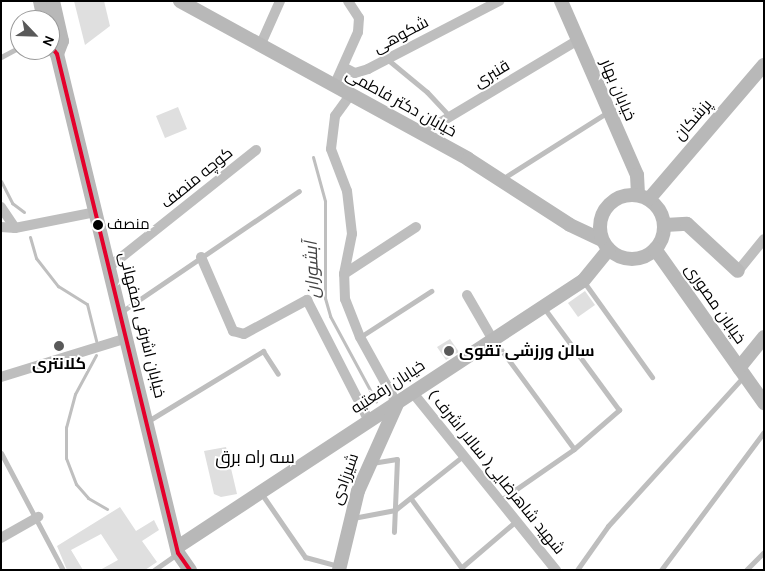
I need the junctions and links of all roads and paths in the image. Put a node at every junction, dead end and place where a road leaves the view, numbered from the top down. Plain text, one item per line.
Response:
1 (180, 1) edge
2 (280, 1) edge
3 (499, 1) edge
4 (561, 1) edge
5 (352, 3) edge
6 (578, 40) junction
7 (260, 46) junction
8 (387, 59) junction
9 (57, 60) edge
10 (764, 65) edge
11 (343, 67) junction
12 (334, 86) junction
13 (350, 95) junction
14 (608, 112) junction
15 (450, 117) junction
16 (421, 134) junction
17 (256, 150) dead end
18 (502, 179) junction
19 (300, 190) dead end
20 (644, 196) junction
21 (1, 207) edge
22 (96, 212) junction
23 (664, 225) junction
24 (1, 226) edge
25 (416, 227) dead end
26 (16, 228) junction
27 (764, 239) edge
28 (605, 245) junction
29 (655, 249) junction
30 (201, 257) junction
31 (109, 267) junction
32 (738, 271) joint
33 (344, 274) junction
34 (583, 281) junction
35 (431, 291) dead end
36 (467, 295) dead end
37 (543, 307) junction
38 (120, 312) junction
39 (360, 337) junction
40 (764, 337) edge
41 (127, 338) junction
42 (493, 340) junction
43 (741, 372) junction
44 (278, 374) dead end
45 (652, 377) dead end
46 (1, 378) edge
47 (413, 393) junction
48 (764, 403) edge
49 (397, 404) junction
50 (148, 421) junction
51 (369, 421) junction
52 (764, 432) edge
53 (574, 448) junction
54 (1, 452) edge
55 (463, 456) junction
56 (369, 463) junction
57 (260, 492) junction
58 (412, 500) junction
59 (500, 501) junction
60 (395, 510) junction
61 (38, 517) junction
62 (349, 519) junction
63 (516, 521) junction
64 (394, 532) dead end
65 (1, 538) edge
66 (179, 550) junction
67 (764, 552) edge
68 (62, 568) edge
69 (339, 568) edge
70 (462, 568) edge
71 (55, 570) edge
72 (154, 570) edge
73 (190, 570) edge
74 (196, 570) edge
75 (556, 570) edge
76 (578, 570) edge
77 (661, 570) edge
78 (746, 570) edge

1 - 7 main road, خیابان دکتر فاطمی
2 - 7 street
3 - 8 street, شکوهی
4 - 6 main road, خیابان بهار
5 - 11 street
6 - 14 main road, خیابان بهار
6 - 15 street, قنبری
7 - 12 main road, خیابان دکتر فاطمی
8 - 11 street, شکوهی
8 - 15 lane
9 - 22 main road, خیابان اشرفی اصفهانی
10 - 20 main road, پزشکان
11 - 12 street
12 - 13 main road, خیابان دکتر فاطمی
13 - 16 main road, خیابان دکتر فاطمی
13 - 33 street
14 - 18 lane
14 - 20 main road, خیابان بهار
15 - 16 street, قنبری
16 - 18 main road, خیابان دکتر فاطمی
17 - 31 street, کوچه منصف
18 - 28 main road, خیابان دکتر فاطمی
19 - 30 lane
20 - 23 main road
20 - 28 main road
21 - 26 street
22 - 26 street
22 - 31 main road, خیابان اشرفی اصفهانی
23 - 29 main road
23 - 32 main road
24 - 26 street
25 - 33 street
27 - 32 street
28 - 29 main road
28 - 34 main road, خیابان رفعتیه
29 - 43 main road, خیابان مصوری
30 - 38 lane
30 - 51 street
31 - 38 main road, خیابان اشرفی اصفهانی
33 - 39 street
34 - 37 main road, خیابان رفعتیه
34 - 45 lane
35 - 39 lane
36 - 42 street
37 - 42 main road, خیابان رفعتیه
37 - 53 lane
38 - 41 main road, خیابان اشرفی اصفهانی
39 - 49 street
40 - 43 main road
41 - 46 street
41 - 50 main road, خیابان اشرفی اصفهانی
42 - 47 main road, خیابان رفعتیه
42 - 53 lane
43 - 48 main road, خیابان مصوری
43 - 76 lane
44 - 50 lane
47 - 49 main road, خیابان رفعتیه
47 - 55 street, شهید شاهرضایی( سالار اشرف )
49 - 51 main road, خیابان رفعتیه
49 - 56 main road, شیرزادی
50 - 66 main road, خیابان اشرفی اصفهانی
51 - 57 main road, خیابان رفعتیه
52 - 77 lane
53 - 59 lane
54 - 61 lane
55 - 58 lane
55 - 59 street, شهید شاهرضایی( سالار اشرف )
56 - 60 lane
56 - 62 main road, شیرزادی
57 - 66 main road, خیابان رفعتیه
57 - 69 lane
58 - 60 lane
58 - 70 lane
59 - 63 street, شهید شاهرضایی( سالار اشرف )
60 - 62 lane
60 - 64 lane
61 - 65 street
61 - 68 lane
62 - 69 main road, شیرزادی
63 - 70 lane
63 - 75 street, شهید شاهرضایی( سالار اشرف )
66 - 72 lane
66 - 73 main road, خیابان اشرفی اصفهانی
66 - 74 main road, خیابان اشرفی اصفهانی
67 - 78 lane
68 - 71 lane

